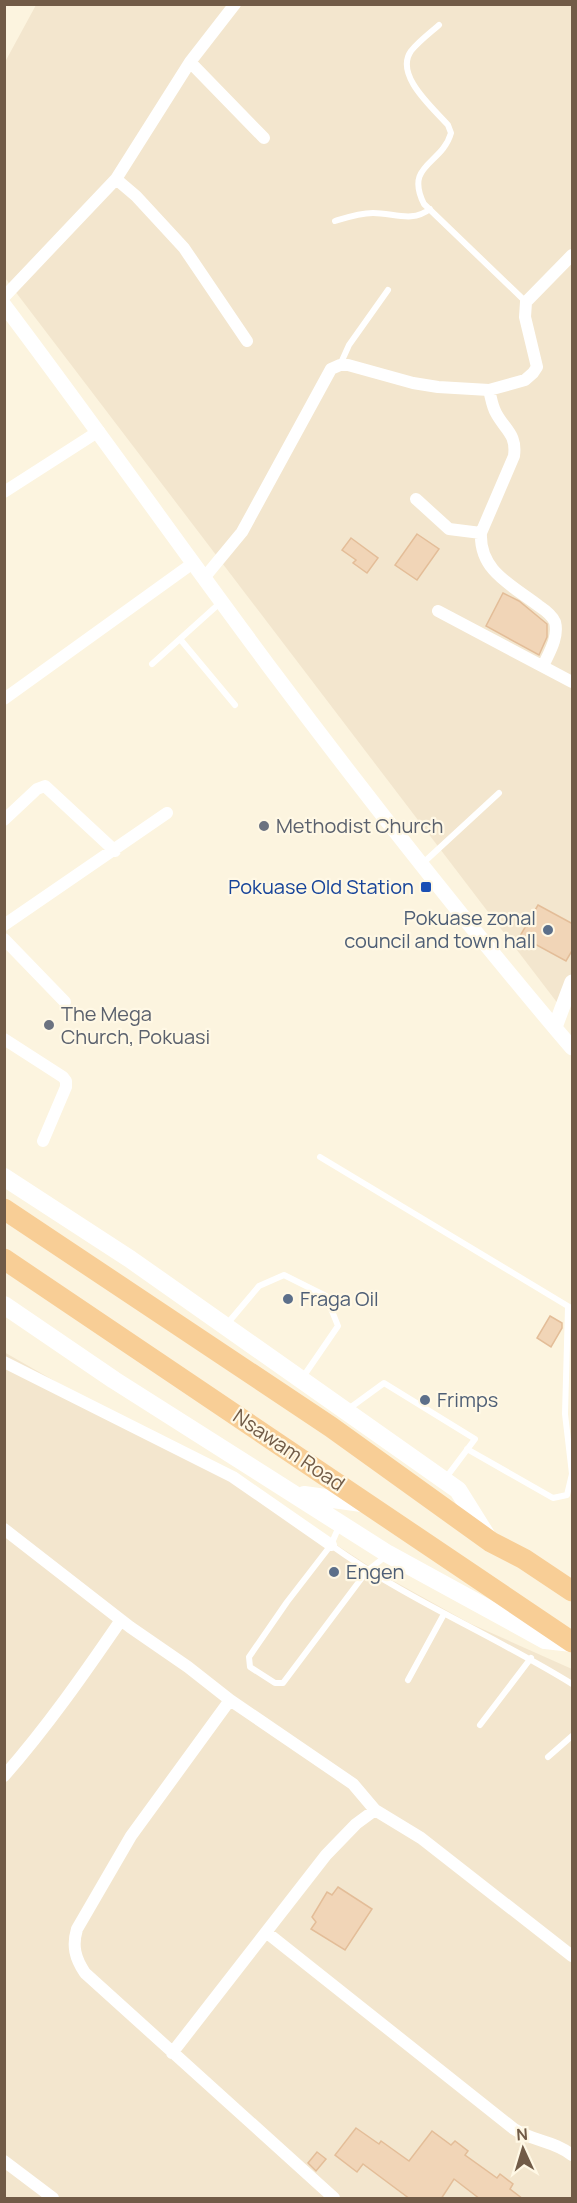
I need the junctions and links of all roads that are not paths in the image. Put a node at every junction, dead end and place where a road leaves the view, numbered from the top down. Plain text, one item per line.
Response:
1 (236, 4) edge
2 (439, 25) dead end
3 (190, 62) junction
4 (264, 138) dead end
5 (116, 179) junction
6 (430, 209) junction
7 (335, 221) dead end
8 (573, 255) edge
9 (388, 290) dead end
10 (4, 297) edge
11 (526, 302) junction
12 (4, 305) edge
13 (247, 341) dead end
14 (340, 365) junction
15 (489, 390) junction
16 (99, 431) junction
17 (4, 492) edge
18 (416, 500) dead end
19 (481, 533) junction
20 (193, 563) junction
21 (204, 578) junction
22 (222, 601) junction
23 (438, 611) dead end
24 (180, 639) junction
25 (152, 664) dead end
26 (543, 666) junction
27 (573, 682) edge
28 (4, 699) edge
29 (235, 705) dead end
30 (499, 793) dead end
31 (167, 813) dead end
32 (4, 820) edge
33 (114, 851) junction
34 (422, 864) junction
35 (4, 924) edge
36 (4, 939) edge
37 (573, 982) edge
38 (65, 1002) dead end
39 (555, 1027) junction
40 (4, 1039) edge
41 (573, 1048) edge
42 (43, 1141) dead end
43 (320, 1157) dead end
44 (4, 1177) edge
45 (4, 1209) edge
46 (4, 1259) edge
47 (4, 1305) edge
48 (570, 1308) edge
49 (225, 1326) junction
50 (4, 1362) edge
51 (301, 1380) junction
52 (346, 1411) junction
53 (467, 1449) junction
54 (444, 1480) junction
55 (296, 1494) junction
56 (369, 1504) junction
57 (340, 1522) junction
58 (4, 1529) edge
59 (490, 1542) junction
60 (331, 1545) junction
61 (388, 1554) junction
62 (367, 1571) junction
63 (573, 1591) edge
64 (444, 1614) junction
65 (121, 1620) junction
66 (573, 1642) edge
67 (531, 1658) junction
68 (408, 1680) dead end
69 (573, 1684) edge
70 (230, 1701) junction
71 (480, 1725) dead end
72 (573, 1736) edge
73 (548, 1756) dead end
74 (4, 1776) edge
75 (375, 1810) junction
76 (267, 1932) junction
77 (573, 1956) edge
78 (172, 2053) junction
79 (573, 2155) edge
80 (4, 2161) edge
81 (329, 2195) edge
82 (53, 2199) edge
83 (314, 2199) edge

1 - 3 street
2 - 6 lane
3 - 4 street
3 - 5 street
5 - 10 street
5 - 13 street
6 - 7 lane
6 - 11 lane
8 - 11 street
9 - 14 lane
11 - 15 street
12 - 16 street
14 - 15 street
14 - 21 street
15 - 19 street
16 - 17 street
16 - 20 street
18 - 19 street
19 - 26 street
20 - 21 street
20 - 28 street
21 - 22 street
22 - 24 lane
22 - 34 street
23 - 26 street
24 - 25 lane
24 - 29 lane
26 - 27 street
30 - 34 lane
31 - 33 street
32 - 33 street
33 - 35 street
34 - 39 street
36 - 38 street
37 - 39 street
39 - 41 street
40 - 42 street
43 - 48 lane
44 - 49 main road
45 - 59 highway, Nsawam Road
46 - 56 highway, Nsawam Road
47 - 55 main road
48 - 53 lane
49 - 51 main road
49 - 51 lane
50 - 60 street
51 - 52 main road
52 - 53 lane
52 - 54 main road
53 - 54 lane
54 - 59 main road
55 - 56 main road
55 - 57 main road
56 - 66 highway, Nsawam Road
57 - 60 lane
57 - 61 main road
58 - 65 street
59 - 63 highway, Nsawam Road
60 - 62 lane
60 - 62 lane
61 - 62 lane
61 - 66 main road
62 - 64 lane
64 - 67 lane
64 - 68 lane
65 - 70 street
65 - 74 street
67 - 69 lane
67 - 71 lane
70 - 75 street
70 - 78 street
72 - 73 lane
75 - 76 street
75 - 77 street
76 - 78 street
76 - 79 street
78 - 81 street
80 - 82 street
81 - 83 street

